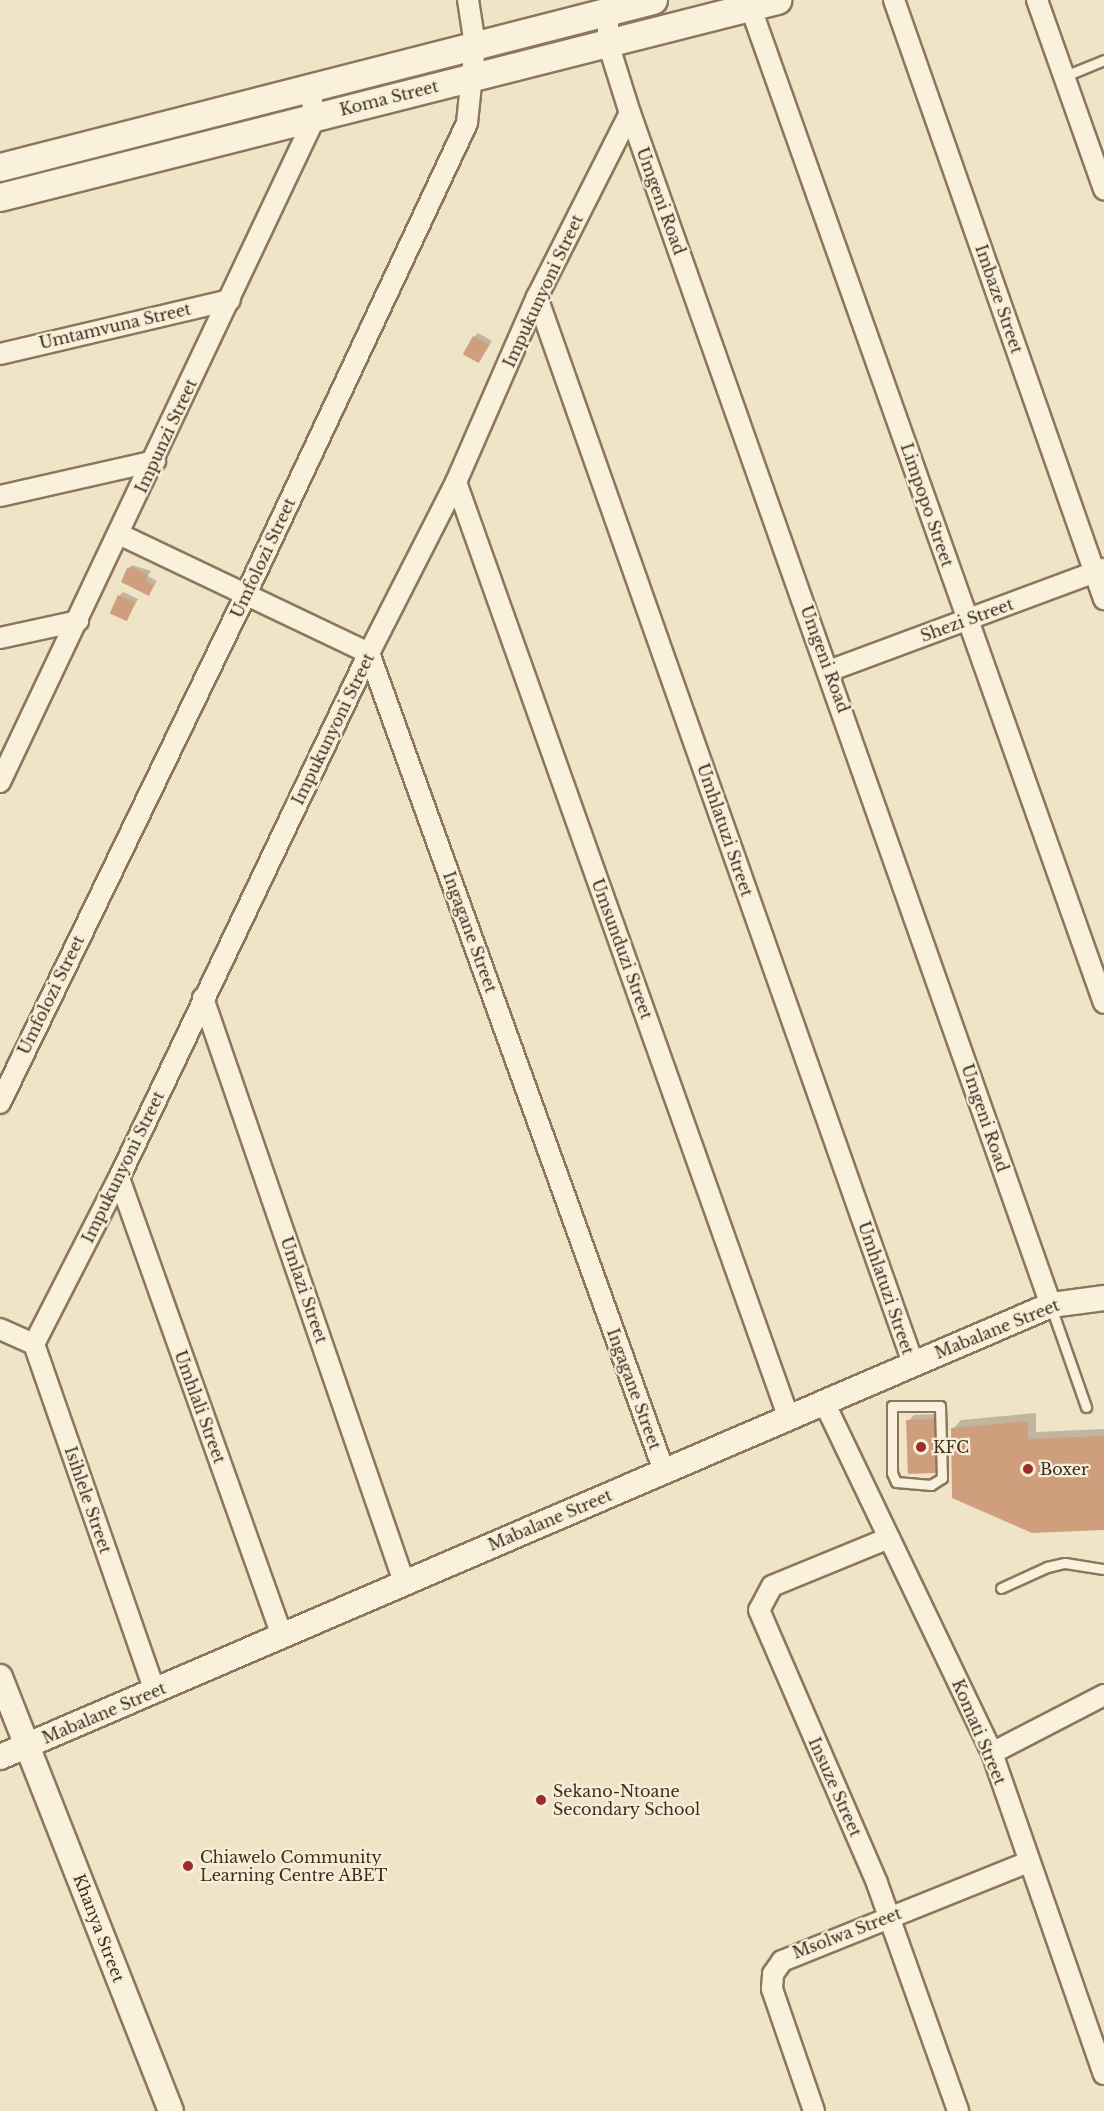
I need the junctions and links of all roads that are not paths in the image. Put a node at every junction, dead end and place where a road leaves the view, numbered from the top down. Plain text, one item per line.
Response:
1 (468, 0) edge
2 (653, 0) edge
3 (777, 0) edge
4 (894, 0) edge
5 (1037, 0) edge
6 (750, 3) edge
7 (608, 11) junction
8 (608, 43) junction
9 (475, 45) junction
10 (1104, 60) edge
11 (475, 76) junction
12 (1065, 76) junction
13 (309, 86) junction
14 (630, 113) junction
15 (315, 117) junction
16 (0, 167) edge
17 (1104, 189) edge
18 (0, 197) edge
19 (537, 297) junction
20 (230, 300) junction
21 (0, 354) edge
22 (155, 461) junction
23 (456, 482) junction
24 (0, 496) edge
25 (119, 534) junction
26 (1099, 570) edge
27 (246, 594) junction
28 (1104, 599) edge
29 (78, 621) junction
30 (967, 621) junction
31 (0, 638) edge
32 (369, 653) junction
33 (829, 670) junction
34 (0, 780) edge
35 (203, 998) junction
36 (1104, 1003) edge
37 (0, 1103) edge
38 (119, 1178) junction
39 (1104, 1298) edge
40 (1051, 1305) junction
41 (0, 1329) edge
42 (34, 1344) junction
43 (912, 1363) junction
44 (824, 1402) junction
45 (940, 1406) joint
46 (1086, 1407) dead end
47 (788, 1416) junction
48 (664, 1471) junction
49 (889, 1538) junction
50 (1104, 1569) edge
51 (404, 1582) junction
52 (1001, 1588) dead end
53 (282, 1635) junction
54 (0, 1677) edge
55 (155, 1691) junction
56 (1104, 1695) edge
57 (28, 1745) junction
58 (992, 1753) junction
59 (0, 1757) edge
60 (1028, 1862) junction
61 (889, 1916) junction
62 (1104, 2074) edge
63 (171, 2111) edge
64 (814, 2111) edge
65 (958, 2111) edge

1 - 9 street, Umfolozi Street
2 - 7 main road, Koma Street
3 - 6 main road, Koma Street
4 - 26 street, Imbaze Street
5 - 12 street
6 - 8 main road, Koma Street
6 - 30 street, Limpopo Street
7 - 8 street, Umgeni Road
7 - 9 main road, Koma Street
8 - 11 main road, Koma Street
8 - 14 street, Umgeni Road
9 - 11 street, Umfolozi Street
9 - 13 main road, Koma Street
10 - 12 lane
11 - 15 main road, Koma Street
11 - 27 street, Umfolozi Street
12 - 17 street
13 - 15 street
13 - 16 main road, Koma Street
14 - 19 street, Impukunyoni Street
14 - 33 street, Umgeni Road
15 - 18 main road, Koma Street
15 - 20 street, Impunzi Street
19 - 23 street, Impukunyoni Street
19 - 43 street, Umhlatuzi Street
20 - 21 street, Umtamvuna Street
20 - 22 street, Impunzi Street
22 - 24 street
22 - 25 street, Impunzi Street
23 - 32 street, Impukunyoni Street
23 - 47 street, Umsunduzi Street
25 - 27 street
25 - 29 street, Impunzi Street
26 - 28 street, Imbaze Street
26 - 30 street, Shezi Street
27 - 32 street
27 - 37 street, Umfolozi Street
29 - 31 street
29 - 34 street, Impunzi Street
30 - 33 street, Shezi Street
30 - 36 street, Limpopo Street
32 - 35 street, Impukunyoni Street
32 - 48 street, Ingagane Street
33 - 40 street, Umgeni Road
35 - 38 street, Impukunyoni Street
35 - 51 street, Umlazi Street
38 - 42 street, Impukunyoni Street
38 - 53 street, Umhlali Street
39 - 40 street, Mabalane Street
40 - 43 street, Mabalane Street
40 - 46 lane
41 - 42 street
42 - 55 street, Isihlele Street
43 - 44 street, Mabalane Street
44 - 47 street, Mabalane Street
44 - 49 street, Komati Street
45 - 45 lane
47 - 48 street, Mabalane Street
48 - 51 street, Mabalane Street
49 - 58 street, Komati Street
49 - 61 street, Insuze Street
50 - 52 lane
51 - 53 street, Mabalane Street
53 - 55 street, Mabalane Street
54 - 57 street, Khanya Street
55 - 57 street, Mabalane Street
56 - 58 street
57 - 59 street, Mabalane Street
57 - 63 street, Khanya Street
58 - 60 street, Komati Street
60 - 61 street, Msolwa Street
60 - 62 street, Komati Street
61 - 64 street, Msolwa Street
61 - 65 street, Insuze Street

